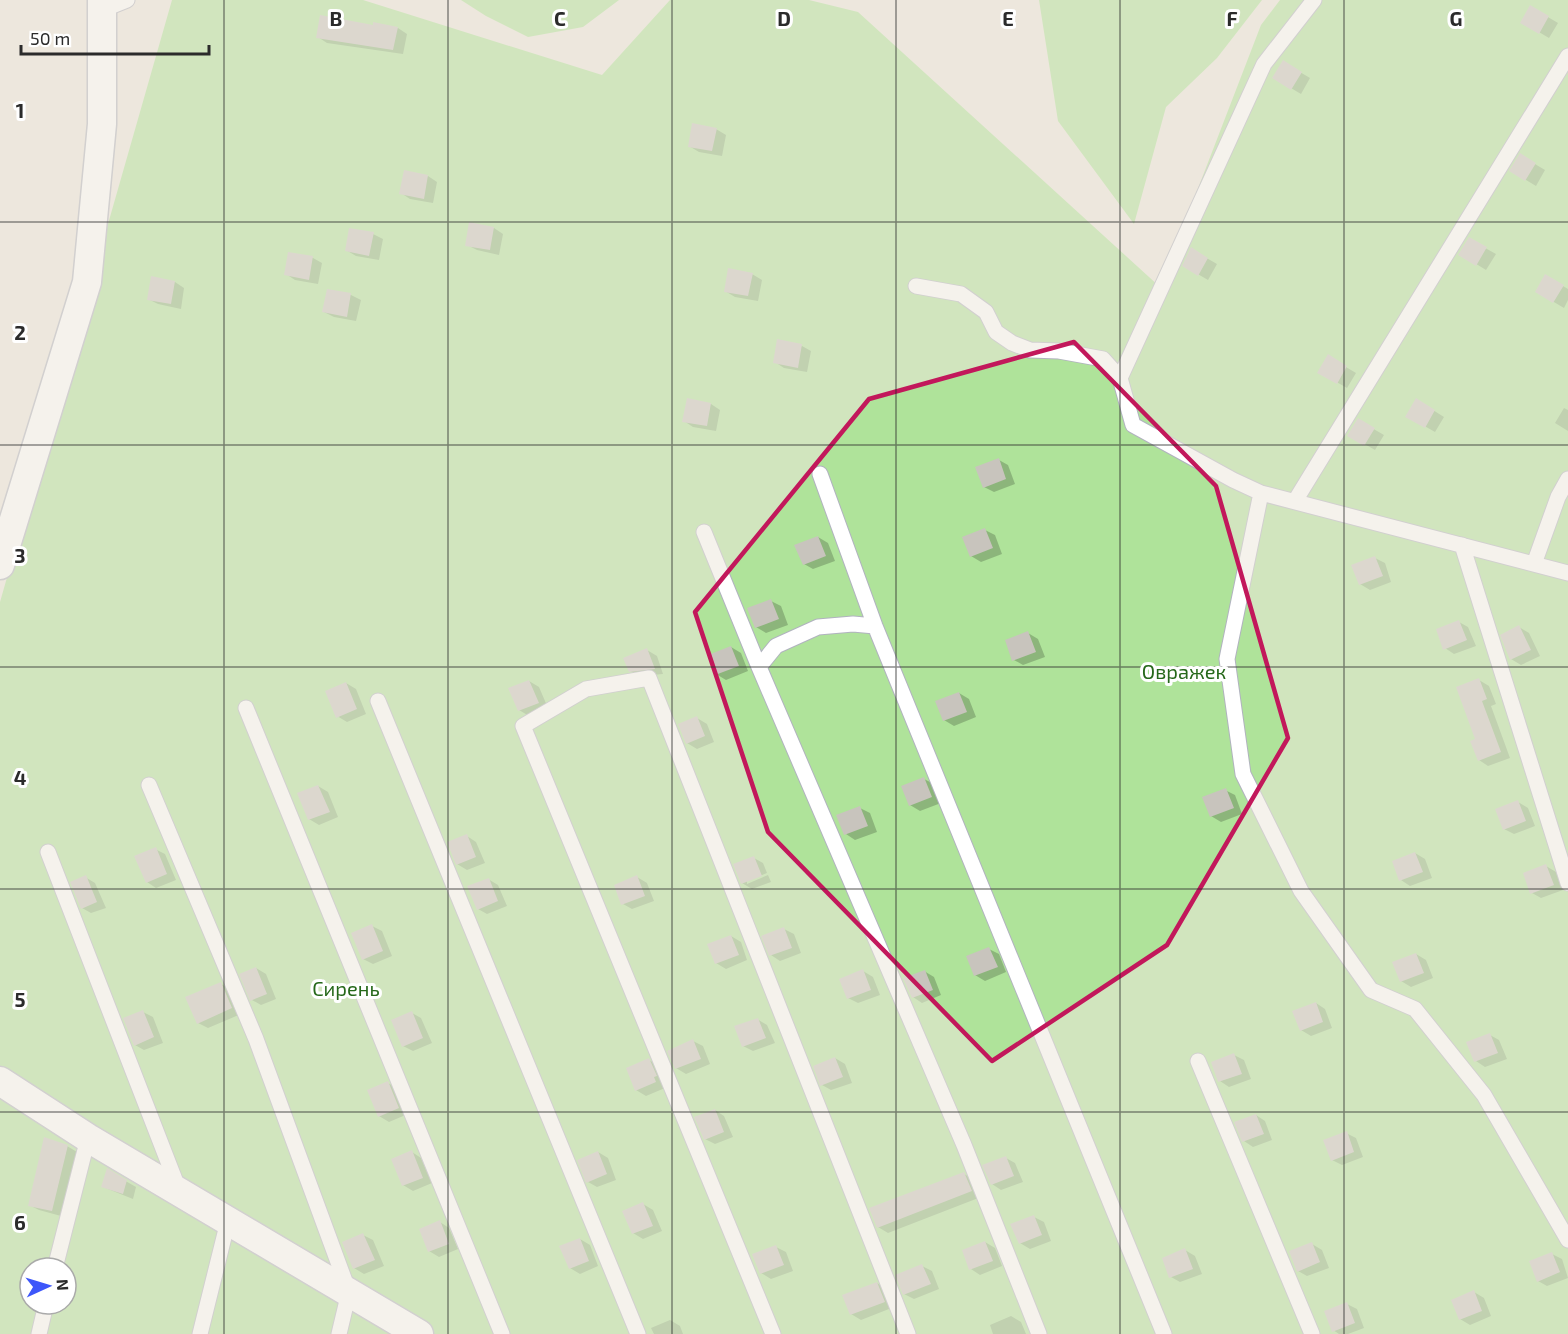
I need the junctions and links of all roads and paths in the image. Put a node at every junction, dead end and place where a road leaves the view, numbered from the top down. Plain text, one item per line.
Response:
1 (1314, 0) edge
2 (110, 3) edge
3 (1568, 56) edge
4 (916, 286) dead end
5 (1120, 378) junction
6 (820, 474) dead end
7 (1568, 479) edge
8 (1261, 493) junction
9 (1295, 501) junction
10 (704, 532) dead end
11 (1462, 545) junction
12 (1534, 564) junction
13 (0, 565) edge
14 (1568, 573) edge
15 (875, 626) junction
16 (759, 667) junction
17 (378, 701) dead end
18 (246, 708) dead end
19 (149, 785) dead end
20 (48, 852) dead end
21 (1568, 883) edge
22 (1198, 1061) dead end
23 (0, 1081) edge
24 (88, 1138) junction
25 (180, 1193) junction
26 (228, 1221) junction
27 (1568, 1239) edge
28 (58, 1256) edge
29 (349, 1292) junction
30 (43, 1316) edge
31 (39, 1334) edge
32 (200, 1334) edge
33 (339, 1334) edge
34 (419, 1334) edge
35 (502, 1334) edge
36 (638, 1334) edge
37 (773, 1334) edge
38 (908, 1334) edge
39 (1039, 1334) edge
40 (1164, 1334) edge
41 (1311, 1334) edge

1 - 5 lane
2 - 13 street
3 - 9 lane
4 - 5 lane
5 - 8 lane
6 - 15 lane
7 - 12 lane
8 - 9 lane
8 - 27 lane
9 - 11 lane
10 - 16 lane
11 - 12 lane
11 - 21 lane
12 - 14 lane
15 - 16 lane
15 - 40 lane
16 - 39 lane
17 - 36 lane
18 - 35 lane
19 - 29 lane
20 - 25 lane
22 - 41 lane
23 - 24 street
24 - 25 street
24 - 28 lane
25 - 26 street
26 - 29 street
26 - 32 lane
29 - 33 lane
29 - 34 street
30 - 31 lane
37 - 38 lane

